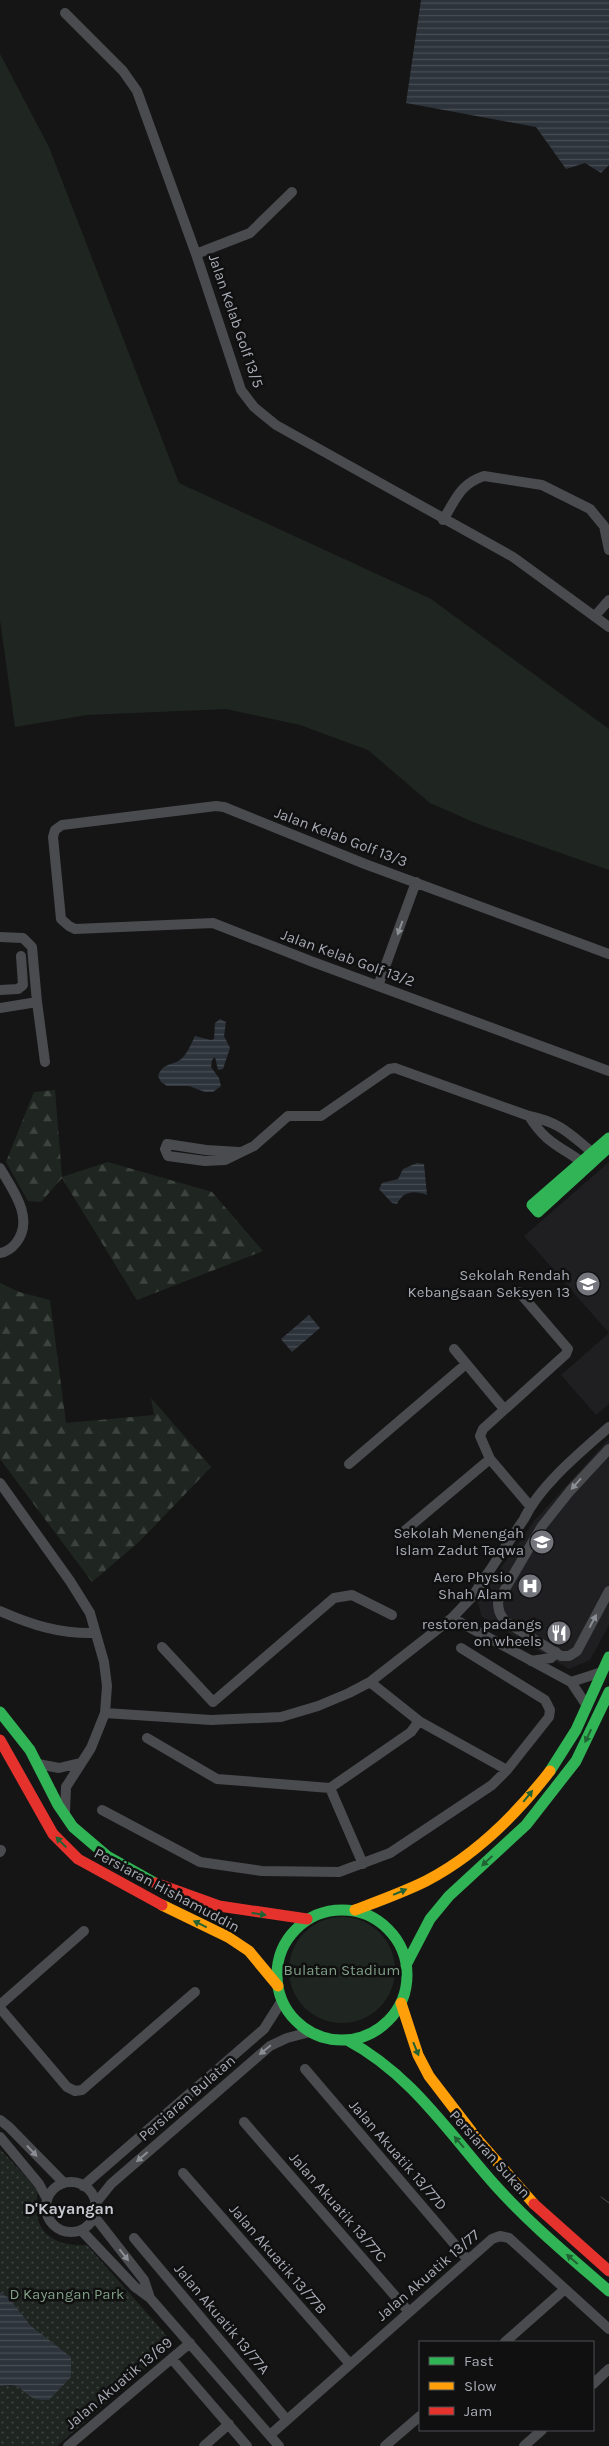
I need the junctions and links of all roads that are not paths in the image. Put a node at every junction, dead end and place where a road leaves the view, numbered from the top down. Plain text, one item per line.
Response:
1 (65, 12) dead end
2 (292, 192) dead end
3 (196, 254) junction
4 (443, 520) junction
5 (609, 550) edge
6 (609, 600) edge
7 (595, 616) junction
8 (609, 627) edge
9 (416, 882) junction
10 (69, 926) joint
11 (0, 937) edge
12 (609, 954) edge
13 (21, 956) dead end
14 (378, 986) junction
15 (0, 990) edge
16 (37, 1002) junction
17 (0, 1008) edge
18 (45, 1062) dead end
19 (609, 1070) edge
20 (529, 1116) junction
21 (609, 1138) edge
22 (609, 1147) edge
23 (239, 1152) junction
24 (595, 1155) junction
25 (585, 1164) junction
26 (0, 1168) edge
27 (538, 1212) dead end
28 (0, 1253) edge
29 (519, 1292) dead end
30 (454, 1349) dead end
31 (466, 1364) junction
32 (504, 1409) junction
33 (609, 1427) edge
34 (609, 1449) edge
35 (490, 1459) junction
36 (349, 1464) dead end
37 (0, 1484) edge
38 (530, 1506) junction
39 (524, 1519) junction
40 (542, 1526) junction
41 (402, 1533) dead end
42 (609, 1591) edge
43 (0, 1611) edge
44 (392, 1615) dead end
45 (452, 1618) junction
46 (95, 1633) junction
47 (162, 1647) dead end
48 (461, 1648) dead end
49 (556, 1652) junction
50 (609, 1657) edge
51 (530, 1661) junction
52 (602, 1672) junction
53 (370, 1682) junction
54 (571, 1682) junction
55 (609, 1692) edge
56 (213, 1702) junction
57 (587, 1706) junction
58 (0, 1712) edge
59 (104, 1713) junction
60 (210, 1720) junction
61 (419, 1721) junction
62 (146, 1738) dead end
63 (0, 1740) edge
64 (80, 1763) junction
65 (38, 1764) junction
66 (507, 1770) junction
67 (330, 1788) junction
68 (102, 1810) dead end
69 (65, 1816) junction
70 (363, 1864) junction
71 (355, 1910) junction
72 (308, 1919) junction
73 (84, 1931) dead end
74 (406, 1964) junction
75 (278, 1986) junction
76 (195, 1992) dead end
77 (281, 2002) junction
78 (401, 2003) junction
79 (0, 2004) edge
80 (0, 2008) edge
81 (310, 2032) junction
82 (347, 2040) junction
83 (304, 2070) dead end
84 (0, 2120) edge
85 (244, 2122) dead end
86 (0, 2137) edge
87 (183, 2173) dead end
88 (64, 2183) junction
89 (83, 2186) junction
90 (47, 2199) junction
91 (95, 2204) junction
92 (94, 2216) junction
93 (82, 2230) junction
94 (134, 2238) dead end
95 (468, 2260) junction
96 (609, 2271) edge
97 (566, 2289) junction
98 (609, 2291) edge
99 (150, 2298) junction
100 (409, 2312) junction
101 (609, 2329) edge
102 (506, 2341) edge
103 (190, 2343) junction
104 (172, 2359) junction
105 (350, 2364) junction
106 (609, 2369) edge
107 (594, 2383) edge
108 (419, 2417) edge
109 (286, 2420) junction
110 (229, 2424) junction
111 (541, 2431) edge
112 (270, 2435) junction
113 (68, 2446) edge
114 (204, 2446) edge
115 (247, 2446) edge
116 (279, 2446) edge
117 (385, 2446) edge
118 (524, 2446) edge

1 - 3 street, Jalan Kelab Golf 13/5
2 - 3 street
3 - 4 street, Jalan Kelab Golf 13/5
4 - 5 street
4 - 7 street, Jalan Kelab Golf 13/5
6 - 7 street
7 - 8 street, Jalan Kelab Golf 13/5
9 - 10 street, Jalan Kelab Golf 13/3
9 - 12 street, Jalan Kelab Golf 13/3
9 -> 14 street
10 - 14 street, Jalan Kelab Golf 13/2
11 - 16 street
13 - 15 street
14 - 19 street, Jalan Kelab Golf 13/2
16 - 17 street
16 - 18 street
20 - 23 street
20 - 24 street
20 - 25 street
21 - 24 main road
22 - 24 main road
23 - 23 street
24 - 25 main road
25 - 27 main road
26 - 28 street
29 - 32 street
30 - 31 street
31 - 32 street
31 - 36 street
32 - 35 street
33 - 38 street
34 -> 40 street
35 - 38 street
35 - 41 street
37 - 46 street
38 - 39 street
39 - 40 street
39 - 45 street
40 - 49 street
49 -> 42 street
43 - 46 street
44 - 56 street
45 - 51 street
45 - 53 street
46 - 59 street
47 - 56 street
48 - 66 street
49 - 51 street
50 - 52 main road
51 - 54 street
52 - 54 street
52 - 57 main road
53 - 60 street
53 - 61 street
54 - 57 street
55 -> 74 main road
56 - 60 street
71 -> 57 main road
58 - 65 main road, Persiaran Hishamuddin
59 - 60 street
59 - 64 street
61 - 66 street
61 - 67 street
62 - 67 street
75 -> 63 main road, Persiaran Hishamuddin
64 - 65 street
64 - 69 street
65 - 69 main road, Persiaran Hishamuddin
66 - 70 street
67 - 70 street
68 - 70 street
69 -> 72 main road, Persiaran Hishamuddin
71 - 72 main road
71 - 74 main road
72 - 75 main road
73 - 79 street
74 - 78 main road
75 - 77 main road
76 - 80 street
77 - 81 main road
77 - 89 street, Persiaran Bulatan
78 - 82 main road
78 -> 96 main road, Persiaran Sukan
81 - 82 main road
81 -> 91 street, Persiaran Bulatan
98 -> 82 main road, Persiaran Sukan
83 - 95 street, Jalan Akuatik 13/77D
84 -> 88 street
85 - 100 street, Jalan Akuatik 13/77C
86 - 90 street
87 - 105 street, Jalan Akuatik 13/77B
88 - 89 street
88 - 90 street
89 - 91 street
90 - 93 street
91 - 92 street
92 - 93 street
92 -> 99 street
93 - 99 street
94 - 109 street, Jalan Akuatik 13/77A
95 - 97 street, Jalan Akuatik 13/77
95 - 100 street, Jalan Akuatik 13/77
97 - 101 street, Jalan Akuatik 13/77
97 - 102 street
99 - 103 street
100 - 105 street, Jalan Akuatik 13/77
103 - 104 street, Jalan Akuatik 13/69
103 - 112 street
104 - 110 street
104 - 113 street, Jalan Akuatik 13/69
105 - 109 street, Jalan Akuatik 13/77
106 - 107 street
108 - 117 street
109 - 112 street, Jalan Akuatik 13/77
110 - 114 street
110 - 115 street
111 - 118 street
112 - 116 street

